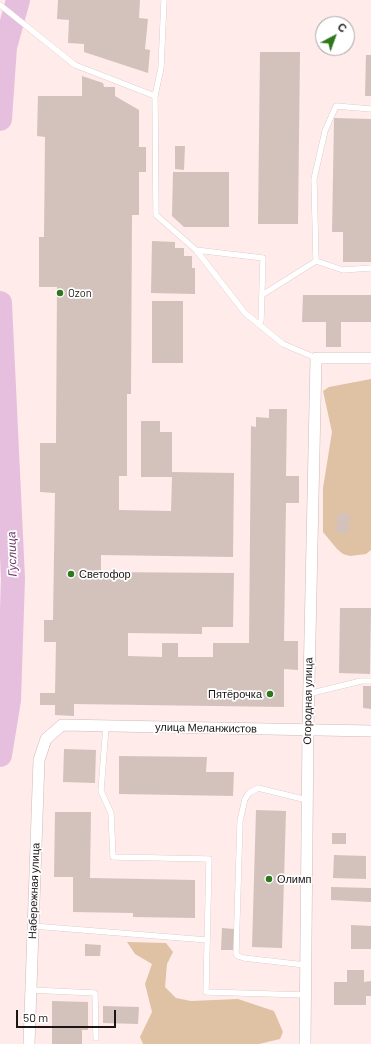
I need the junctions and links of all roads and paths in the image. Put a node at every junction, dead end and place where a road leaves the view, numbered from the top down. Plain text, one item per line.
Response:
1 (164, 0) edge
2 (0, 5) edge
3 (155, 96) junction
4 (371, 109) edge
5 (196, 250) junction
6 (316, 261) junction
7 (371, 268) edge
8 (262, 295) junction
9 (261, 321) dead end
10 (316, 358) junction
11 (371, 358) edge
12 (371, 681) edge
13 (308, 694) junction
14 (106, 726) junction
15 (308, 729) junction
16 (371, 731) edge
17 (46, 739) joint
18 (307, 800) junction
19 (33, 926) junction
20 (207, 940) junction
21 (306, 965) junction
22 (30, 990) junction
23 (305, 995) junction
24 (96, 1038) dead end
25 (29, 1044) edge
26 (305, 1044) edge

1 - 3 lane
2 - 3 lane
3 - 5 lane
4 - 6 lane
5 - 8 lane
5 - 10 lane
6 - 7 lane
6 - 8 lane
8 - 9 lane
10 - 11 street
10 - 13 street, Огородная улица
12 - 13 lane
13 - 15 street, Огородная улица
14 - 15 street, улица Меланжистов
14 - 17 street, улица Меланжистов
14 - 20 lane
15 - 16 street, улица Меланжистов
15 - 18 street, Огородная улица
17 - 19 street, Набережная улица
18 - 21 street, Огородная улица
18 - 21 lane
19 - 20 lane
19 - 22 street, Набережная улица
20 - 23 lane
21 - 23 street, Огородная улица
22 - 24 lane
22 - 25 street, Набережная улица
23 - 26 street, Огородная улица

